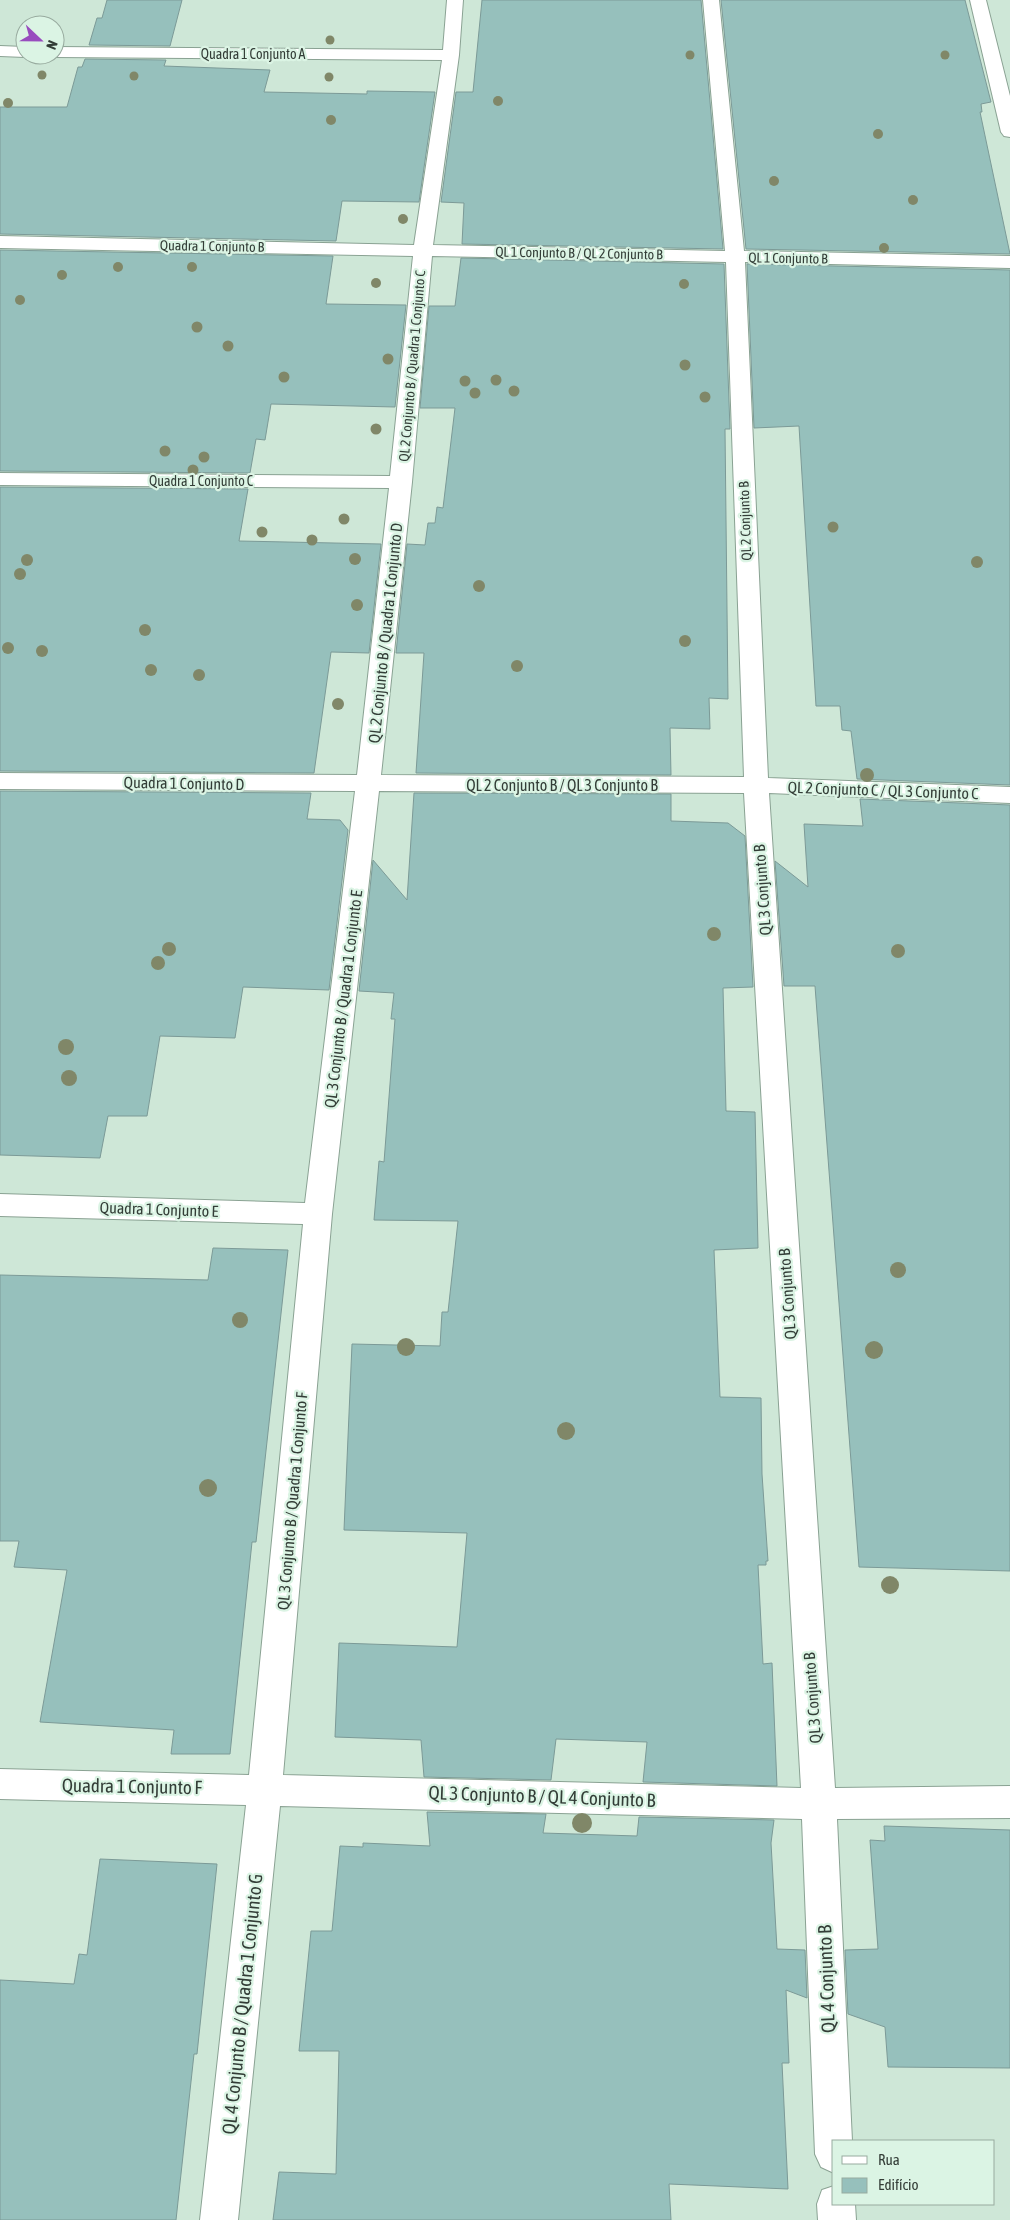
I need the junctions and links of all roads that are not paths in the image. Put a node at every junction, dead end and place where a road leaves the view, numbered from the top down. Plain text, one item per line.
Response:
1 (456, 0) edge
2 (711, 0) edge
3 (978, 0) edge
4 (0, 51) edge
5 (15, 52) edge
6 (65, 52) edge
7 (452, 55) junction
8 (1010, 132) edge
9 (0, 242) edge
10 (423, 249) junction
11 (735, 257) junction
12 (1010, 262) edge
13 (0, 479) edge
14 (401, 482) junction
15 (0, 781) edge
16 (368, 784) junction
17 (756, 785) junction
18 (1010, 795) edge
19 (0, 1205) edge
20 (318, 1214) junction
21 (0, 1784) edge
22 (265, 1788) junction
23 (1010, 1802) edge
24 (819, 1804) junction
25 (833, 2140) edge
26 (836, 2205) edge
27 (219, 2220) edge
28 (836, 2220) edge

1 - 7 street, QL 2 Conjunto B / Quadra 1 Conjunto C
2 - 11 street, QL 1 Conjunto B
3 - 8 street
4 - 5 street
6 - 7 street, Quadra 1 Conjunto A
7 - 10 street, QL 2 Conjunto B / Quadra 1 Conjunto C
9 - 10 street, Quadra 1 Conjunto B
10 - 11 street, QL 1 Conjunto B / QL 2 Conjunto B
10 - 14 street, QL 2 Conjunto B / Quadra 1 Conjunto C
11 - 12 street, QL 1 Conjunto B
11 - 17 street, QL 2 Conjunto B
13 - 14 street, Quadra 1 Conjunto C
14 - 16 street, QL 2 Conjunto B / Quadra 1 Conjunto D
15 - 16 street, Quadra 1 Conjunto D
16 - 17 street, QL 2 Conjunto B / QL 3 Conjunto B
16 - 20 street, QL 3 Conjunto B / Quadra 1 Conjunto E
17 - 18 street, QL 2 Conjunto C / QL 3 Conjunto C
17 - 24 street, QL 3 Conjunto B
19 - 20 street, Quadra 1 Conjunto E
20 - 22 street, QL 3 Conjunto B / Quadra 1 Conjunto F
21 - 22 street, Quadra 1 Conjunto F
22 - 24 street, QL 3 Conjunto B / QL 4 Conjunto B
22 - 27 street, QL 4 Conjunto B / Quadra 1 Conjunto G
23 - 24 street, QL 3 Conjunto B / QL 4 Conjunto B
24 - 25 street, QL 4 Conjunto B
26 - 28 street

